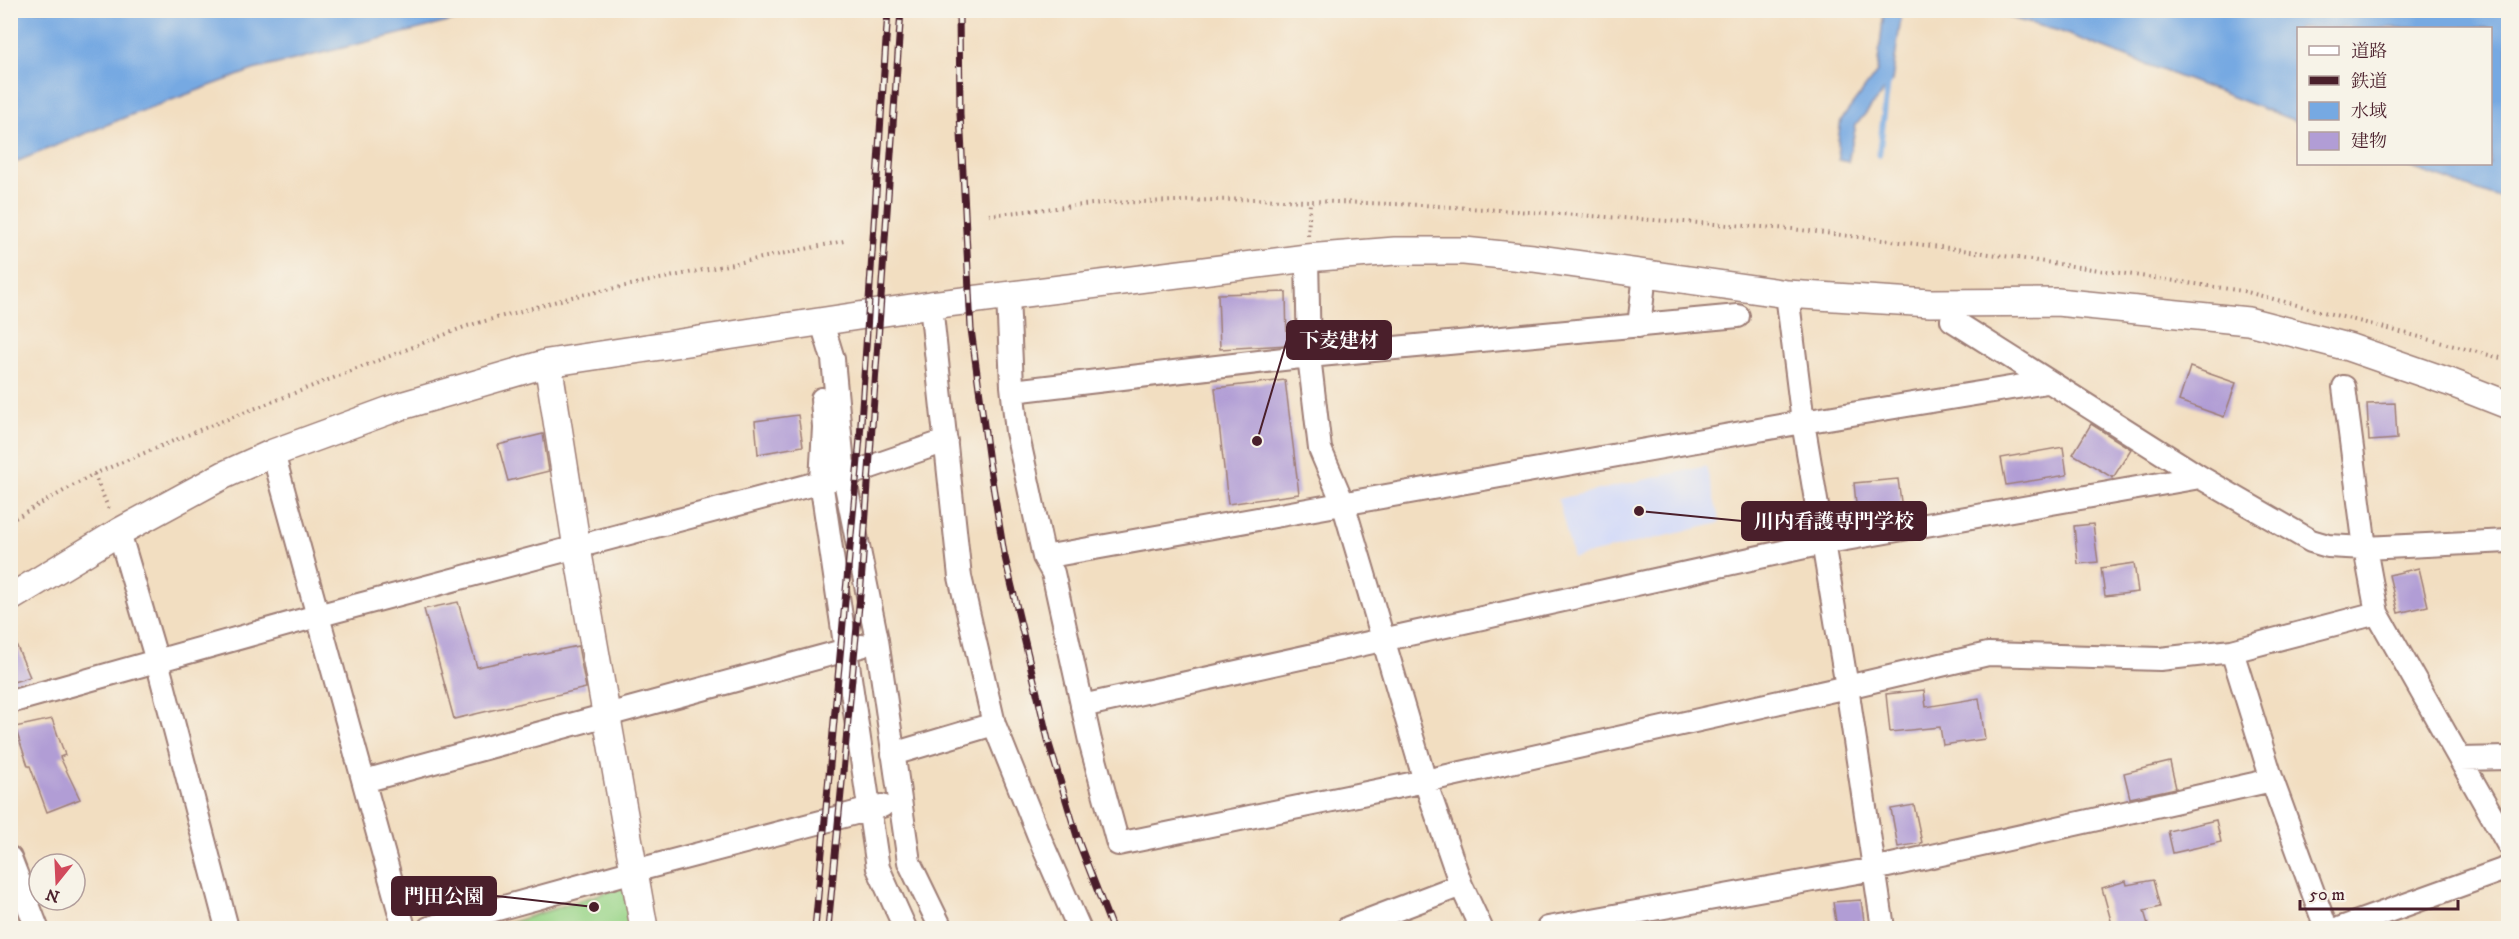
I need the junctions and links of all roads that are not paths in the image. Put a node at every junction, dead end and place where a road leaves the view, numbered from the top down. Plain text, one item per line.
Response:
1 (1307, 258) junction
2 (1645, 274) junction
3 (1787, 294) junction
4 (1008, 296) junction
5 (932, 305) junction
6 (1738, 316) dead end
7 (1952, 320) dead end
8 (822, 323) junction
9 (1639, 326) junction
10 (1309, 356) junction
11 (548, 363) junction
12 (2047, 382) junction
13 (2344, 387) dead end
14 (1013, 391) junction
15 (2508, 405) edge
16 (1803, 422) junction
17 (946, 441) junction
18 (273, 453) junction
19 (844, 476) junction
20 (2200, 477) junction
21 (821, 481) junction
22 (1343, 503) junction
23 (119, 532) junction
24 (2508, 541) edge
25 (1823, 543) junction
26 (577, 548) junction
27 (2365, 548) junction
28 (1044, 557) junction
29 (10, 598) edge
30 (2377, 613) junction
31 (318, 616) junction
32 (1382, 639) junction
33 (876, 640) junction
34 (2232, 651) junction
35 (847, 652) junction
36 (157, 661) junction
37 (1847, 687) junction
38 (10, 702) edge
39 (1082, 706) junction
40 (608, 716) junction
41 (994, 724) junction
42 (893, 754) junction
43 (2508, 758) edge
44 (2460, 759) junction
45 (2272, 780) junction
46 (364, 781) junction
47 (1425, 781) junction
48 (900, 800) junction
49 (870, 810) junction
50 (2508, 844) edge
51 (10, 858) edge
52 (2508, 868) edge
53 (1874, 869) junction
54 (634, 871) junction
55 (1461, 885) junction
56 (37, 928) edge
57 (227, 928) edge
58 (404, 928) edge
59 (429, 928) edge
60 (644, 928) edge
61 (905, 928) edge
62 (941, 928) edge
63 (1079, 928) edge
64 (1348, 928) edge
65 (1481, 928) edge
66 (1548, 928) edge
67 (1882, 928) edge
68 (2326, 928) edge
69 (2341, 928) edge

1 - 2 street
1 - 4 street
1 - 10 street
2 - 3 street
2 - 9 street
3 - 15 street
3 - 16 street
4 - 5 street
4 - 14 street
5 - 8 street
5 - 17 street
6 - 9 street
7 - 12 street
8 - 11 street
8 - 19 street
8 - 21 street
9 - 10 street
10 - 14 street
10 - 22 street
11 - 18 street
11 - 26 street
12 - 16 street
12 - 20 street
13 - 27 street
14 - 28 street
16 - 22 street
16 - 25 street
17 - 19 street
17 - 41 street
18 - 23 street
18 - 31 street
19 - 21 street
19 - 33 street
20 - 25 street
20 - 27 street
21 - 26 street
21 - 35 street
22 - 28 street
22 - 32 street
23 - 29 street
23 - 36 street
24 - 27 street
25 - 32 street
25 - 37 street
26 - 31 street
26 - 40 street
27 - 30 street
28 - 39 street
30 - 34 street
30 - 44 street
31 - 36 street
31 - 46 street
32 - 39 street
32 - 47 street
33 - 35 street
33 - 42 street
34 - 37 street
34 - 45 street
35 - 40 street
35 - 49 street
36 - 38 street
36 - 57 street
37 - 47 street
37 - 53 street
39 - 47 street
40 - 46 street
40 - 54 street
41 - 42 street
41 - 63 street
42 - 48 street
43 - 44 street
44 - 50 street
45 - 53 street
45 - 68 street
46 - 58 street
47 - 55 street
48 - 49 street
48 - 62 street
49 - 54 street
49 - 61 street
51 - 56 street
52 - 69 street
53 - 66 street
53 - 67 street
54 - 59 street
54 - 60 street
55 - 64 street
55 - 65 street

